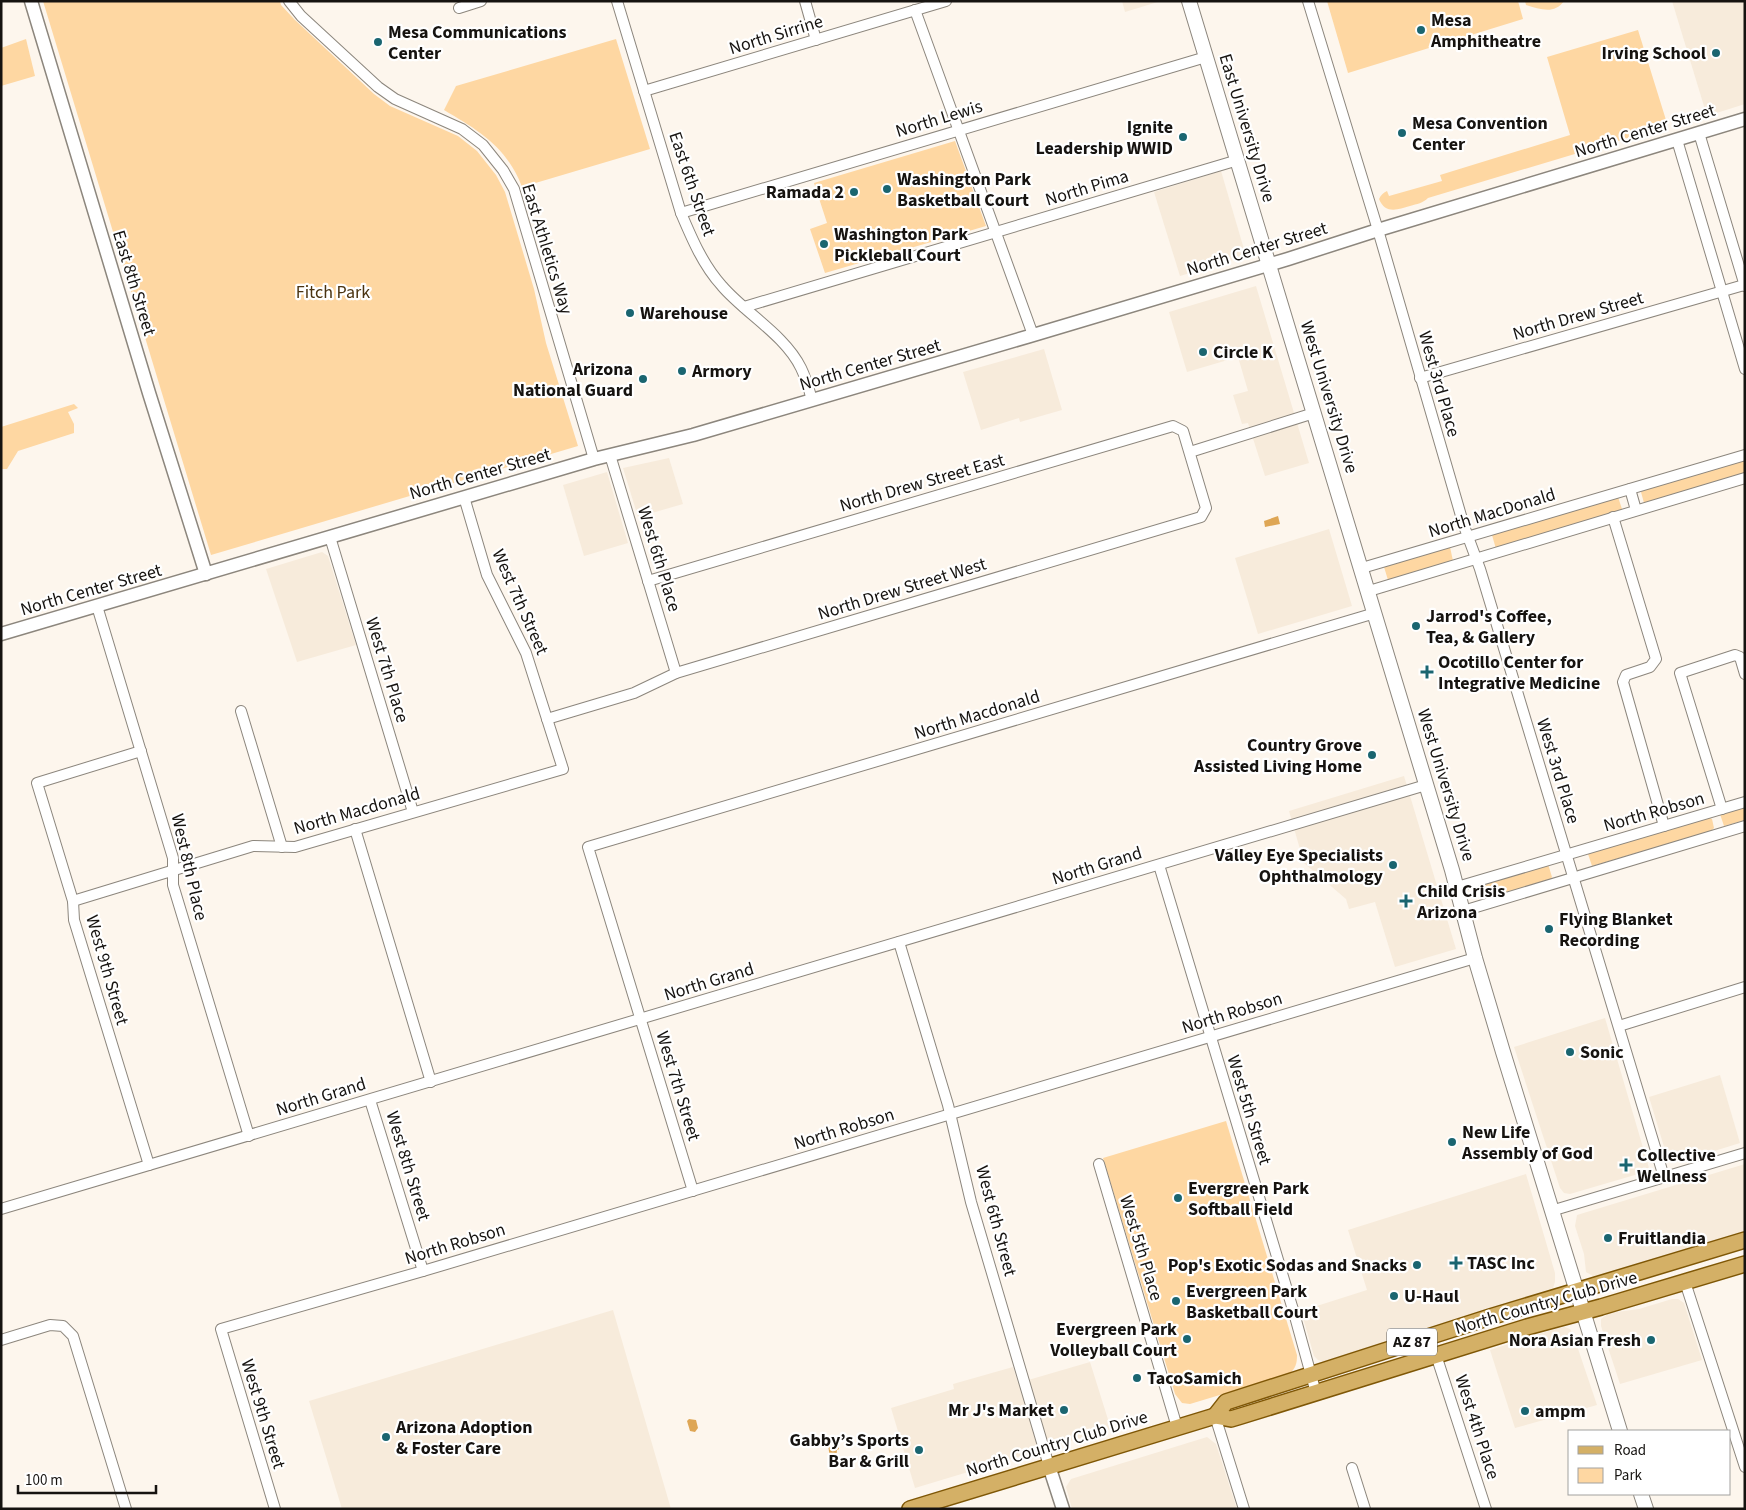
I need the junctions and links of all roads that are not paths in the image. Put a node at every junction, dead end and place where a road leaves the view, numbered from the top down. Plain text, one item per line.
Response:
1 (31, 1) edge
2 (290, 1) edge
3 (482, 1) edge
4 (617, 1) edge
5 (805, 1) edge
6 (946, 1) edge
7 (1189, 1) edge
8 (1308, 1) edge
9 (459, 8) dead end
10 (915, 10) junction
11 (816, 40) junction
12 (1206, 57) junction
13 (644, 91) junction
14 (1745, 119) edge
15 (959, 130) junction
16 (1699, 133) junction
17 (1677, 140) junction
18 (1238, 160) junction
19 (681, 213) junction
20 (1378, 230) junction
21 (996, 232) junction
22 (1270, 265) junction
23 (1744, 286) edge
24 (1722, 291) junction
25 (744, 307) junction
26 (1033, 335) junction
27 (1745, 369) edge
28 (1420, 378) junction
29 (812, 400) junction
30 (1314, 414) junction
31 (1190, 452) junction
32 (610, 455) junction
33 (1745, 455) edge
34 (594, 459) junction
35 (1745, 478) edge
36 (1630, 488) junction
37 (464, 497) junction
38 (1636, 510) junction
39 (1613, 517) junction
40 (330, 537) junction
41 (1468, 538) junction
42 (1476, 558) junction
43 (1362, 568) junction
44 (206, 574) junction
45 (648, 581) junction
46 (1369, 592) junction
47 (97, 606) junction
48 (1375, 613) junction
49 (1, 634) edge
50 (676, 673) junction
51 (1745, 674) edge
52 (242, 711) dead end
53 (547, 719) junction
54 (141, 751) junction
55 (563, 769) joint
56 (1426, 785) junction
57 (1745, 802) edge
58 (1722, 808) junction
59 (413, 812) junction
60 (1664, 826) junction
61 (1745, 826) edge
62 (355, 829) junction
63 (282, 847) junction
64 (588, 847) joint
65 (1566, 855) junction
66 (1158, 865) junction
67 (172, 871) junction
68 (1572, 877) junction
69 (1457, 887) junction
70 (73, 901) junction
71 (1463, 911) junction
72 (899, 942) junction
73 (1475, 958) junction
74 (1745, 987) edge
75 (640, 1019) junction
76 (1619, 1026) junction
77 (1210, 1037) junction
78 (430, 1082) junction
79 (370, 1100) junction
80 (950, 1114) junction
81 (249, 1136) junction
82 (1745, 1153) edge
83 (1099, 1164) dead end
84 (149, 1165) junction
85 (1664, 1177) junction
86 (693, 1191) junction
87 (1, 1210) edge
88 (1551, 1211) junction
89 (1745, 1240) edge
90 (1745, 1264) edge
91 (423, 1271) junction
92 (1685, 1282) junction
93 (1576, 1291) junction
94 (1582, 1311) junction
95 (221, 1329) joint
96 (2, 1338) edge
97 (1436, 1355) junction
98 (1311, 1375) junction
99 (1316, 1393) junction
100 (1214, 1416) junction
101 (1177, 1427) junction
102 (1620, 1430) edge
103 (1049, 1466) junction
104 (1745, 1467) edge
105 (1352, 1468) dead end
106 (1641, 1495) edge
107 (927, 1506) edge
108 (126, 1509) edge
109 (275, 1509) edge
110 (910, 1509) edge
111 (1063, 1509) edge
112 (1244, 1509) edge
113 (1365, 1509) edge
114 (1486, 1509) edge
115 (1646, 1509) edge

1 - 44 street, East 8th Street
2 - 34 street, East Athletics Way
3 - 9 street
4 - 13 street, East 6th Street
5 - 11 street
6 - 10 street, North Sirrine
7 - 12 main road, East University Drive
8 - 20 street, West 3rd Place
10 - 11 street, North Sirrine
10 - 15 street
11 - 13 street, North Sirrine
12 - 15 street, North Lewis
12 - 18 main road, East University Drive
13 - 19 street, East 6th Street
14 - 16 street, North Center Street
15 - 19 street, North Lewis
15 - 21 street
16 - 17 street, North Center Street
16 - 23 street
17 - 20 street, North Center Street
17 - 24 street
18 - 21 street, North Pima
18 - 22 main road, East University Drive
19 - 25 street, East 6th Street
20 - 22 street, North Center Street
20 - 28 street, West 3rd Place
21 - 25 street, North Pima
21 - 26 street
22 - 26 street, North Center Street
22 - 30 main road, West University Drive
23 - 24 street, North Drew Street
24 - 27 street
24 - 28 street, North Drew Street
25 - 29 street, East 6th Street
26 - 29 street, North Center Street
28 - 41 street, West 3rd Place
29 - 32 street, North Center Street
30 - 31 street
30 - 43 main road, West University Drive
31 - 45 street, North Drew Street East
31 - 50 street, North Drew Street West
32 - 34 street, North Center Street
32 - 45 street, West 6th Place
33 - 36 street, North MacDonald
34 - 37 street, North Center Street
35 - 38 street
36 - 38 street
36 - 41 street, North MacDonald
37 - 40 street, North Center Street
37 - 53 street, West 7th Street
38 - 39 street
39 - 42 street
39 - 60 street
40 - 44 street, North Center Street
40 - 59 street, West 7th Place
41 - 42 street, West 3rd Place
41 - 43 street, North MacDonald
42 - 46 street
42 - 65 street, West 3rd Place
43 - 46 main road, West University Drive
44 - 47 street, North Center Street
45 - 50 street, West 6th Place
46 - 48 main road, West University Drive
47 - 49 street, North Center Street
47 - 54 street, West 8th Place
48 - 56 main road, West University Drive
48 - 64 street, North Macdonald
50 - 53 street, North Drew Street West
51 - 58 street
52 - 63 street
53 - 55 street, West 7th Street
54 - 67 street, West 8th Place
54 - 70 street, West 9th Street
55 - 59 street, North Macdonald
56 - 66 street, North Grand
56 - 69 main road, West University Drive
57 - 58 street, North Robson
58 - 60 street, North Robson
59 - 62 street, North Macdonald
60 - 65 street, North Robson
61 - 68 street
62 - 63 street, North Macdonald
62 - 78 street
63 - 67 street, North Macdonald
64 - 75 street, West 7th Street
65 - 68 street, West 3rd Place
65 - 69 street, North Robson
66 - 72 street, North Grand
66 - 77 street, West 5th Street
67 - 70 street, North Macdonald
67 - 81 street, West 8th Place
68 - 71 street
68 - 76 street, West 3rd Place
69 - 71 main road, West University Drive
70 - 84 street, West 9th Street
71 - 73 main road, West University Drive
72 - 75 street, North Grand
72 - 80 street, West 6th Street
73 - 77 street, North Robson
73 - 88 main road, West University Drive
74 - 76 street
75 - 78 street, North Grand
75 - 86 street, West 7th Street
76 - 85 street, West 3rd Place
77 - 80 street, North Robson
77 - 98 street, West 5th Street
78 - 79 street, North Grand
79 - 81 street, North Grand
79 - 91 street, West 8th Street
80 - 86 street, North Robson
80 - 103 street, West 6th Street
81 - 84 street, North Grand
82 - 85 street
83 - 101 street, West 5th Place
84 - 87 street, North Grand
85 - 88 street
86 - 91 street, North Robson
88 - 93 main road, West University Drive
89 - 93 main road, North Country Club Drive / AZ 87
90 - 92 main road, North Country Club Drive / AZ 87
91 - 95 street, North Robson
92 - 94 main road, North Country Club Drive / AZ 87
92 - 104 street
93 - 94 main road, West University Drive
93 - 98 main road, North Country Club Drive / AZ 87
94 - 97 main road, North Country Club Drive / AZ 87
94 - 102 main road, West University Drive
95 - 109 street, West 9th Street
96 - 108 street
97 - 99 main road, North Country Club Drive / AZ 87
97 - 114 street, West 4th Place
98 - 99 street, West 5th Street
98 - 100 main road, North Country Club Drive / AZ 87
99 - 100 main road, North Country Club Drive / AZ 87
100 - 101 main road, North Country Club Drive / AZ 87
100 - 112 street
101 - 103 main road, North Country Club Drive / AZ 87
103 - 107 main road, North Country Club Drive / AZ 87
103 - 111 street, West 6th Street
105 - 113 street
106 - 115 main road
107 - 110 main road, North Country Club Drive / AZ 87

